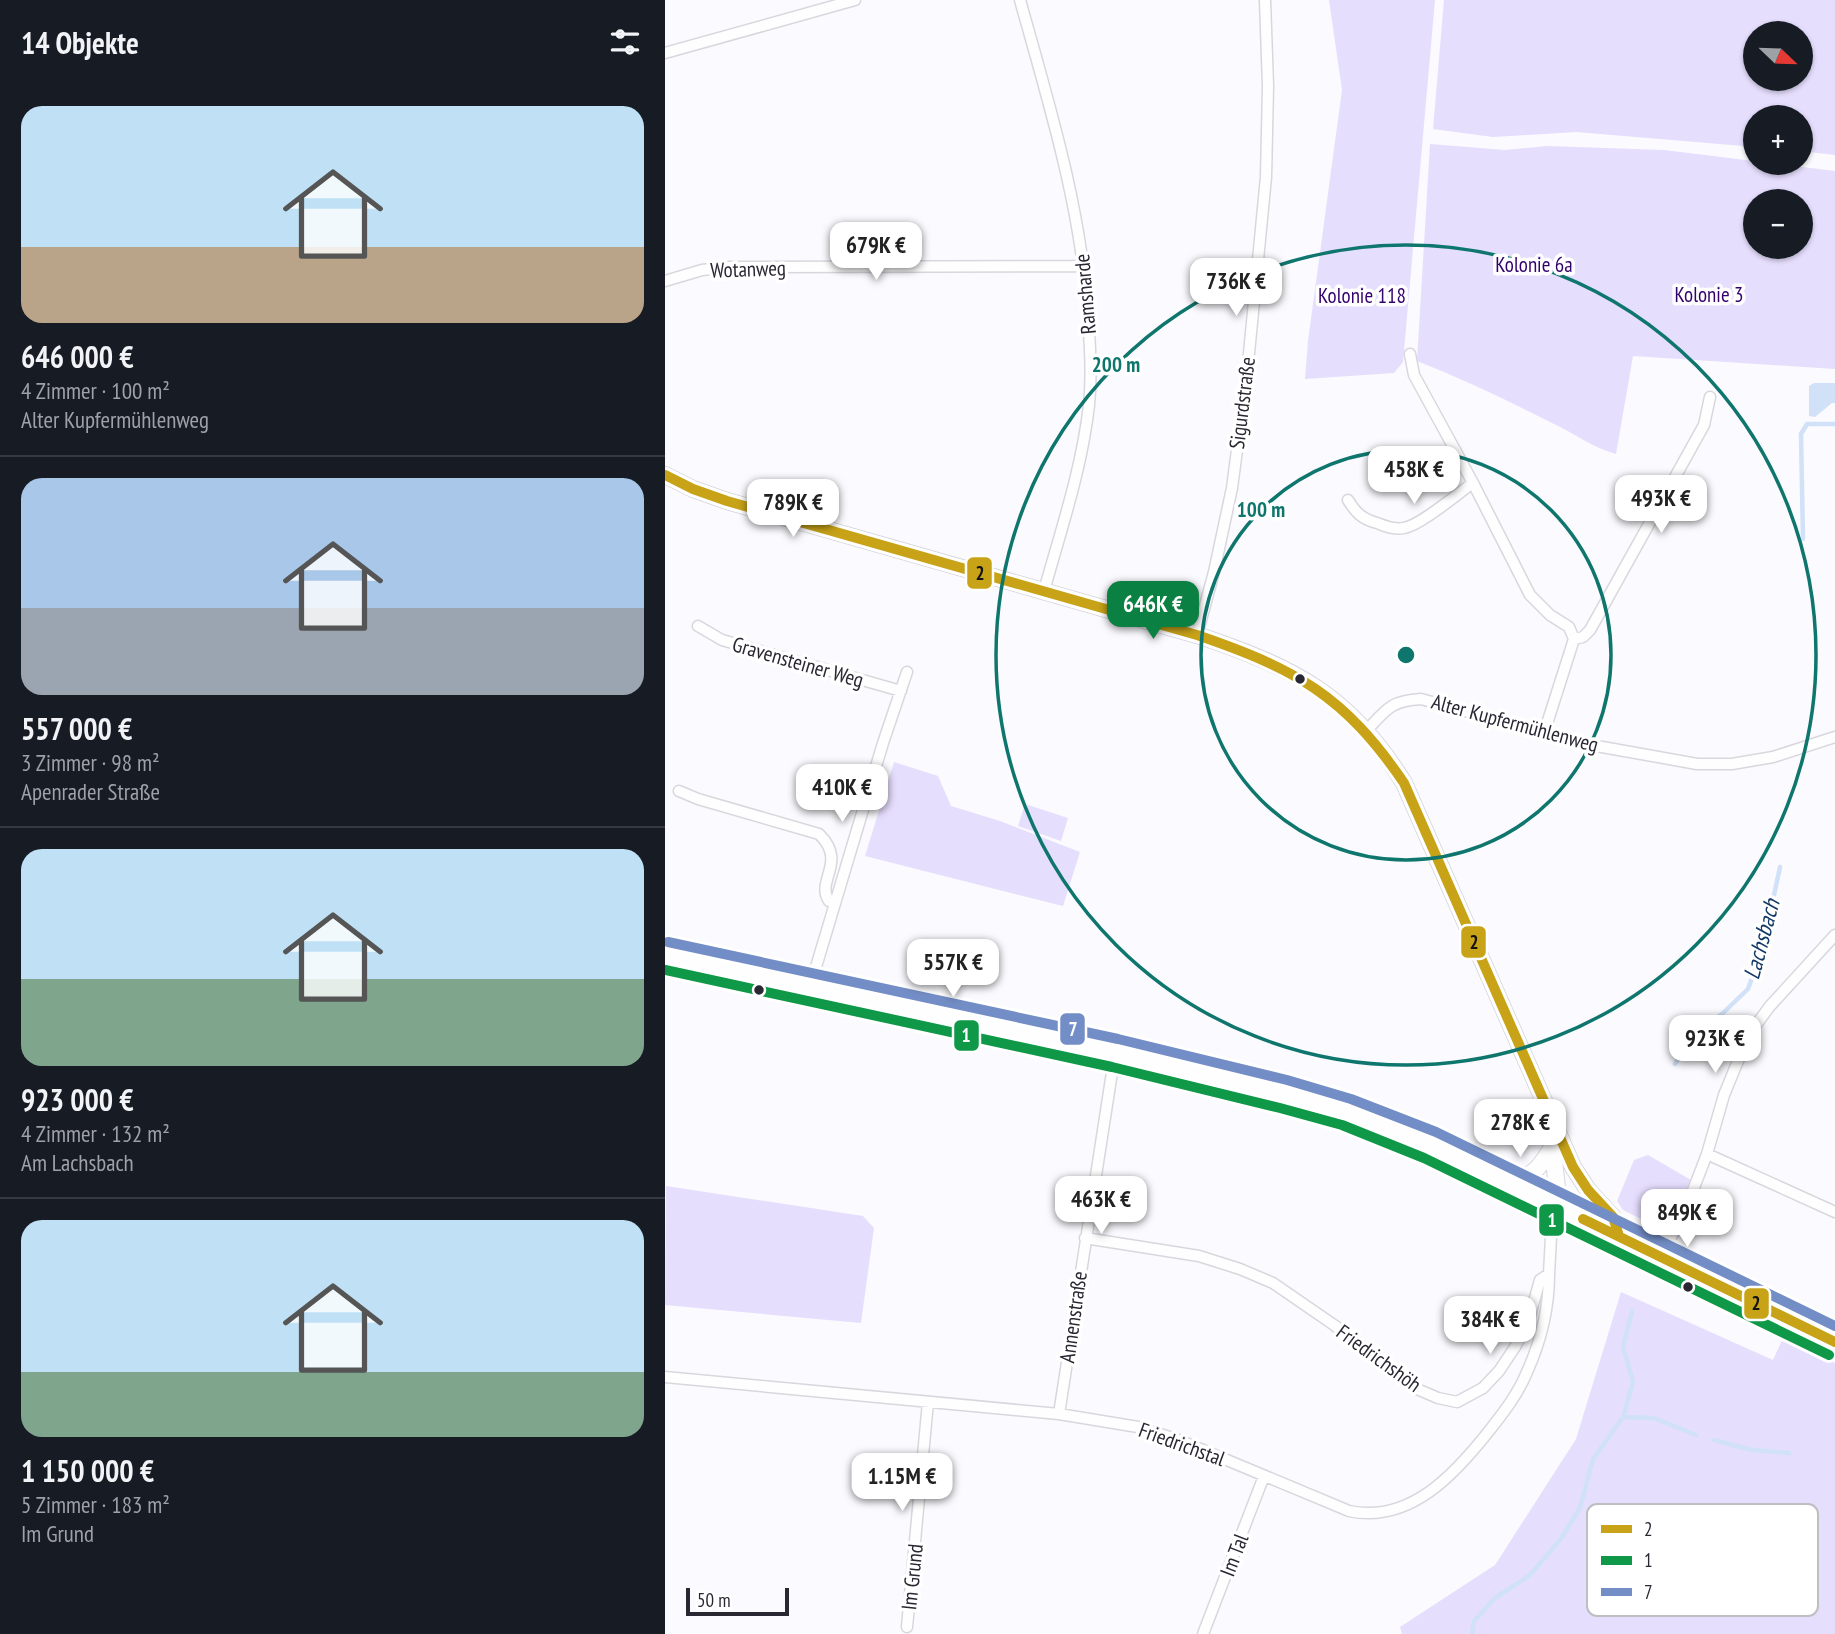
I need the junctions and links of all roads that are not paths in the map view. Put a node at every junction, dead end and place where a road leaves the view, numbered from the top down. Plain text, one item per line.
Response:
1 (855, 0) edge
2 (1020, 0) edge
3 (1265, 0) edge
4 (665, 53) edge
5 (1085, 266) junction
6 (665, 281) edge
7 (1410, 355) dead end
8 (1710, 397) dead end
9 (665, 475) edge
10 (1473, 483) junction
11 (1348, 500) dead end
12 (1044, 591) junction
13 (698, 626) dead end
14 (1197, 635) junction
15 (1574, 639) junction
16 (907, 672) dead end
17 (901, 691) junction
18 (1367, 730) junction
19 (1543, 733) junction
20 (1835, 737) edge
21 (679, 791) dead end
22 (835, 903) junction
23 (1835, 935) edge
24 (665, 956) edge
25 (810, 987) junction
26 (1115, 1053) junction
27 (1547, 1109) junction
28 (1554, 1144) junction
29 (1707, 1154) junction
30 (1573, 1167) junction
31 (1486, 1172) junction
32 (1559, 1207) junction
33 (1835, 1212) edge
34 (1619, 1236) junction
35 (1085, 1238) junction
36 (1661, 1257) junction
37 (1549, 1274) junction
38 (1835, 1342) edge
39 (665, 1377) edge
40 (928, 1402) junction
41 (1059, 1414) junction
42 (1264, 1476) junction
43 (907, 1627) dead end
44 (1203, 1634) edge

1 - 4 street
2 - 5 street, Ramsharde
3 - 14 street, Sigurdstraße
5 - 6 street, Wotanweg
5 - 12 street, Ramsharde
7 - 10 street
8 - 15 street
9 - 12 street
10 - 11 street
10 - 15 street
12 - 14 street
13 - 17 street, Gravensteiner Weg
14 - 18 street
15 - 19 street
16 - 17 street
17 - 22 street
18 - 19 street, Alter Kupfermühlenweg
18 - 27 street
19 - 20 street, Alter Kupfermühlenweg
21 - 22 street
22 - 25 street
23 - 29 street
24 - 25 street
25 - 26 street
26 - 31 street
26 - 35 street, Annenstraße
27 - 28 street
27 - 30 street
28 - 31 street
28 - 32 street
29 - 33 street
29 - 36 street
30 - 32 street
30 - 34 street
31 - 32 street
32 - 34 street
32 - 37 street, Friedrichshöh
34 - 36 street
35 - 37 street, Friedrichshöh
35 - 41 street, Annenstraße
36 - 38 street
37 - 42 street, Friedrichstal
39 - 40 street, Friedrichstal
40 - 41 street, Friedrichstal
40 - 43 street, Im Grund
41 - 42 street, Friedrichstal
42 - 44 street, Im Tal

